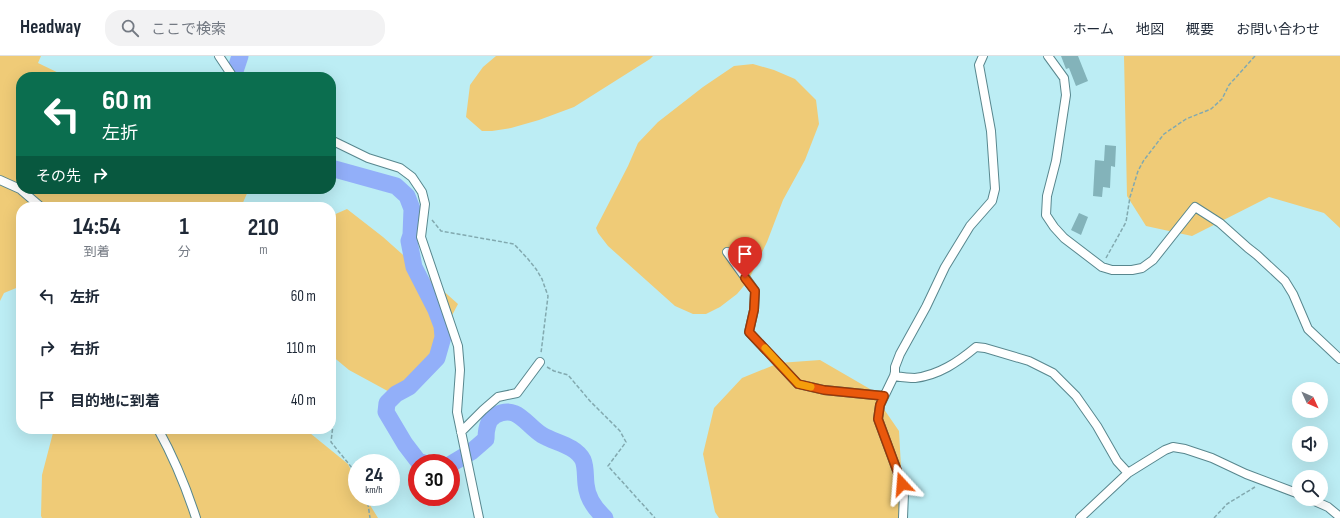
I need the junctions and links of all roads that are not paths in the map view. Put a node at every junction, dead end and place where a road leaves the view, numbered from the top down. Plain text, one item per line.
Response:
1 (218, 56) edge
2 (982, 56) edge
3 (1048, 56) edge
4 (229, 72) edge
5 (336, 142) edge
6 (0, 180) edge
7 (16, 187) edge
8 (26, 194) edge
9 (35, 202) edge
10 (727, 252) dead end
11 (1340, 359) edge
12 (540, 362) road end
13 (894, 376) junction
14 (884, 396) junction
15 (461, 432) junction
16 (161, 434) edge
17 (1128, 473) junction
18 (1292, 492) edge
19 (1326, 506) edge
20 (1340, 517) edge
21 (196, 518) edge
22 (479, 518) edge
23 (902, 518) edge
24 (1080, 518) edge

1 - 4 street
2 - 13 street
3 - 11 street
5 - 15 street
6 - 7 street
8 - 9 street
10 - 14 street
12 - 15 street
13 - 14 street
13 - 17 street
14 - 23 street
15 - 22 street
16 - 21 street
17 - 18 street
17 - 24 street
19 - 20 street

